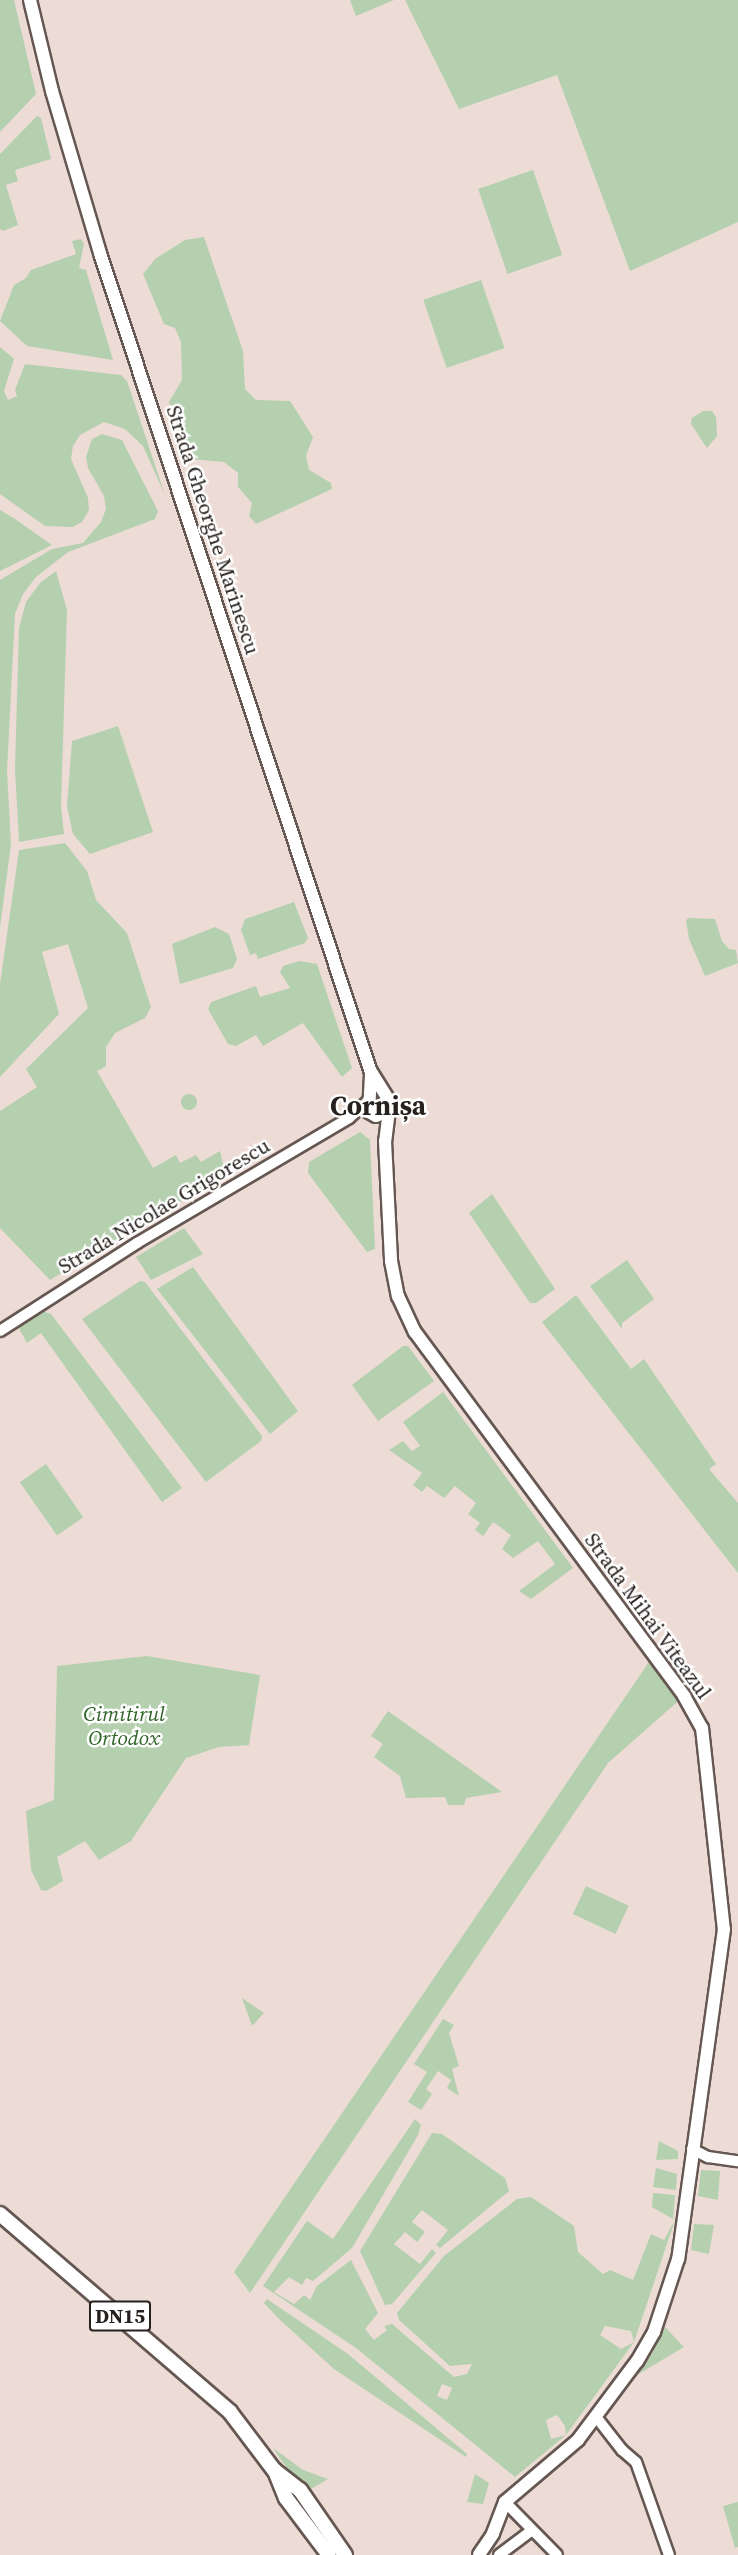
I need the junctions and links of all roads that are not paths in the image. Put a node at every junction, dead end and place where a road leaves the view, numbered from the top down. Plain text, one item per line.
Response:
1 (30, 0) edge
2 (370, 1070) junction
3 (385, 1095) junction
4 (368, 1100) junction
5 (388, 1111) junction
6 (373, 1115) junction
7 (349, 1118) junction
8 (385, 1141) junction
9 (0, 1330) edge
10 (692, 2149) junction
11 (738, 2161) edge
12 (0, 2214) edge
13 (597, 2418) junction
14 (274, 2469) junction
15 (509, 2498) junction
16 (531, 2531) junction
17 (329, 2555) edge
18 (345, 2555) edge
19 (478, 2555) edge
20 (499, 2555) edge
21 (557, 2555) edge
22 (669, 2555) edge

1 - 2 main road, Strada Gheorghe Marinescu
2 - 3 main road, Strada Gheorghe Marinescu
2 - 4 main road, Strada Gheorghe Marinescu
3 - 4 main road
3 - 5 main road
4 - 6 main road
4 - 7 street, Strada Nicolae Grigorescu
5 - 6 main road
5 - 8 main road
6 - 7 street, Strada Nicolae Grigorescu
6 - 8 main road
7 - 9 street, Strada Nicolae Grigorescu
8 - 10 main road, Strada Mihai Viteazul
10 - 11 street
10 - 13 main road, Strada Mihai Viteazul
12 - 14 main road, DN15
13 - 15 main road, Strada Mihai Viteazul
13 - 22 street
14 - 17 main road, DN15
14 - 18 main road, DN15
15 - 16 street
15 - 19 main road
16 - 20 street
16 - 21 street

